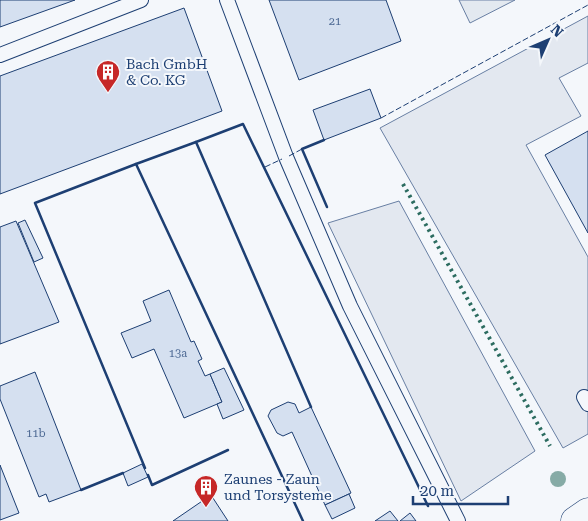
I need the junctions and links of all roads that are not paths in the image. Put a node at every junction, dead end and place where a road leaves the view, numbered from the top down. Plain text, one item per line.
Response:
1 (141, 0) edge
2 (228, 0) edge
3 (0, 55) edge
4 (588, 512) edge
5 (458, 521) edge
6 (575, 521) edge

1 - 3 lane
2 - 5 lane
4 - 6 main road

